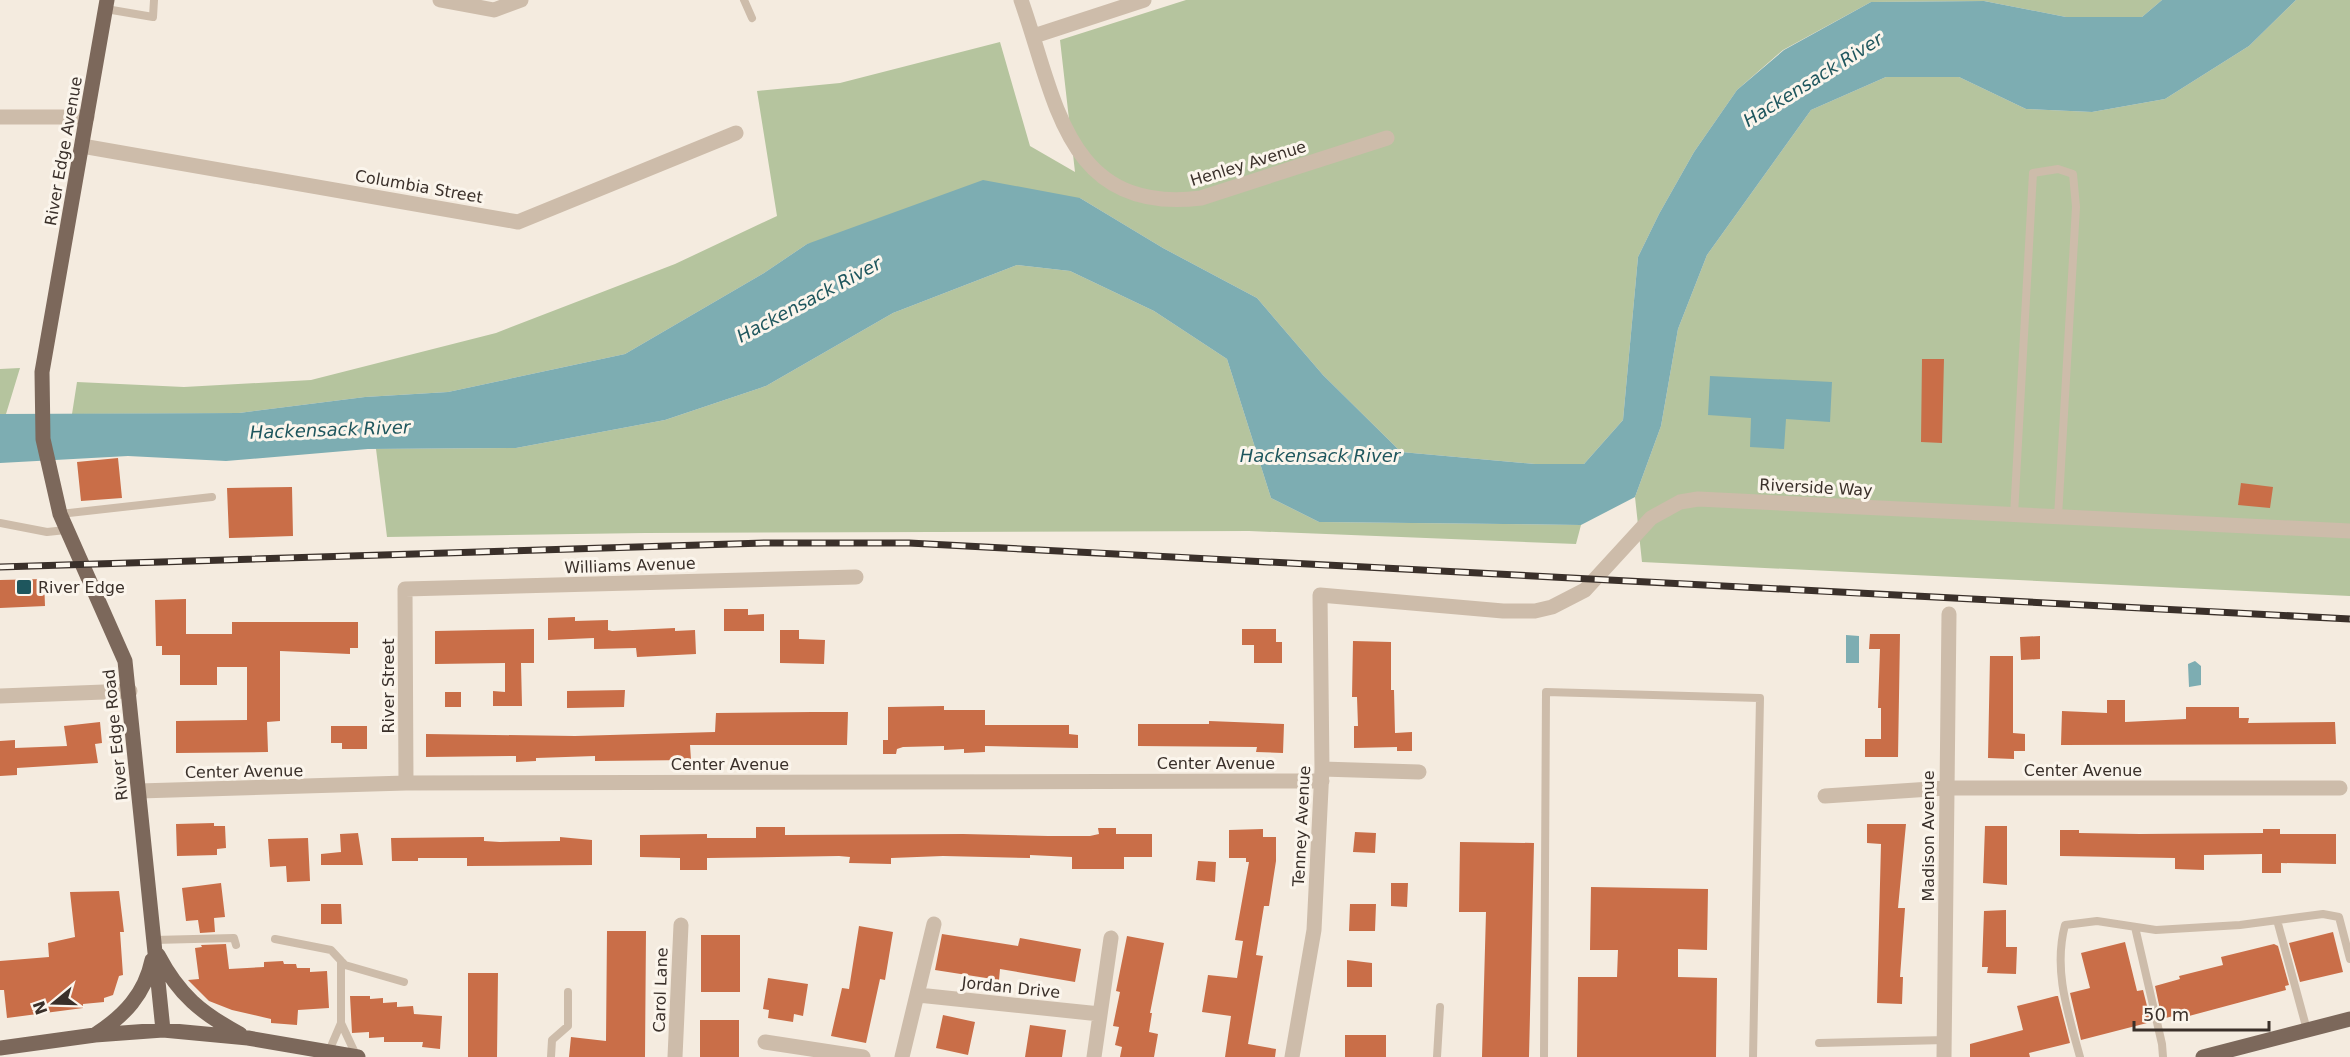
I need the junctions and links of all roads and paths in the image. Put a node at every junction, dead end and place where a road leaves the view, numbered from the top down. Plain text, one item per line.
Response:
1 (154, 0) edge
2 (440, 0) edge
3 (520, 0) edge
4 (744, 0) edge
5 (1022, 0) edge
6 (1144, 0) edge
7 (106, 4) edge
8 (752, 18) dead end
9 (1034, 36) junction
10 (0, 117) edge
11 (87, 117) junction
12 (736, 133) dead end
13 (1387, 138) dead end
14 (82, 146) junction
15 (54, 309) joint
16 (212, 497) dead end
17 (60, 514) junction
18 (2014, 515) junction
19 (2058, 517) junction
20 (0, 523) edge
21 (66, 530) junction
22 (2350, 531) edge
23 (856, 577) dead end
24 (405, 589) joint
25 (1320, 595) joint
26 (1949, 614) dead end
27 (130, 691) junction
28 (0, 696) edge
29 (1419, 772) dead end
30 (1322, 775) junction
31 (406, 783) junction
32 (1946, 788) junction
33 (2340, 788) dead end
34 (139, 791) junction
35 (1825, 796) dead end
36 (2277, 920) junction
37 (934, 924) dead end
38 (681, 925) dead end
39 (2135, 927) junction
40 (1111, 938) dead end
41 (275, 939) dead end
42 (154, 944) junction
43 (236, 945) dead end
44 (2350, 959) edge
45 (341, 961) junction
46 (404, 982) dead end
47 (568, 992) dead end
48 (918, 995) junction
49 (1440, 1007) dead end
50 (1100, 1014) junction
51 (2350, 1019) edge
52 (341, 1023) junction
53 (163, 1030) junction
54 (2307, 1030) junction
55 (95, 1035) junction
56 (249, 1038) junction
57 (1946, 1040) junction
58 (765, 1042) dead end
59 (1819, 1043) dead end
60 (0, 1048) edge
61 (318, 1053) edge
62 (357, 1057) edge
63 (551, 1057) edge
64 (675, 1057) edge
65 (863, 1057) edge
66 (902, 1057) edge
67 (1094, 1057) edge
68 (1292, 1057) edge
69 (1437, 1057) edge
70 (1544, 1057) edge
71 (1753, 1057) edge
72 (1944, 1057) edge
73 (2080, 1057) edge
74 (2163, 1057) edge
75 (2203, 1057) edge

1 - 7 lane
2 - 3 street
4 - 8 lane
5 - 9 street, Henley Avenue
6 - 9 street
7 - 11 main road, River Edge Avenue
9 - 13 street, Henley Avenue
10 - 11 street
11 - 14 main road, River Edge Avenue
12 - 14 street, Columbia Street
14 - 15 main road, River Edge Avenue
15 - 17 main road, River Edge Road
16 - 17 lane
17 - 21 main road, River Edge Road
18 - 19 street, Riverside Way
18 - 19 lane
18 - 25 street, Riverside Way
19 - 22 street, Riverside Way
20 - 21 lane
21 - 27 main road, River Edge Road
23 - 24 street, Williams Avenue
24 - 31 street, River Street
25 - 30 street, Tenney Avenue
26 - 32 street, Madison Avenue
27 - 28 street
27 - 34 main road, River Edge Road
29 - 30 street, Center Avenue
30 - 31 street, Center Avenue
30 - 68 street, Tenney Avenue
31 - 34 street, Center Avenue
32 - 33 street, Center Avenue
32 - 35 street, Center Avenue
32 - 57 street, Madison Avenue
34 - 42 main road, River Edge Road
36 - 39 lane
36 - 44 lane
36 - 54 lane
37 - 48 street
38 - 64 street, Carol Lane
39 - 73 lane
39 - 74 lane
40 - 50 street
41 - 45 lane
42 - 43 lane
42 - 53 main road, River Edge Road
42 - 55 main road
42 - 56 main road
45 - 46 lane
45 - 52 lane
47 - 63 lane
48 - 50 street, Jordan Drive
48 - 66 street
49 - 69 lane
50 - 67 street
51 - 54 main road
52 - 61 lane
52 - 62 lane
53 - 55 main road
53 - 56 main road
54 - 75 main road
55 - 60 main road
56 - 61 main road
57 - 59 lane
57 - 72 street, Madison Avenue
58 - 65 street
61 - 62 main road
70 - 71 lane

